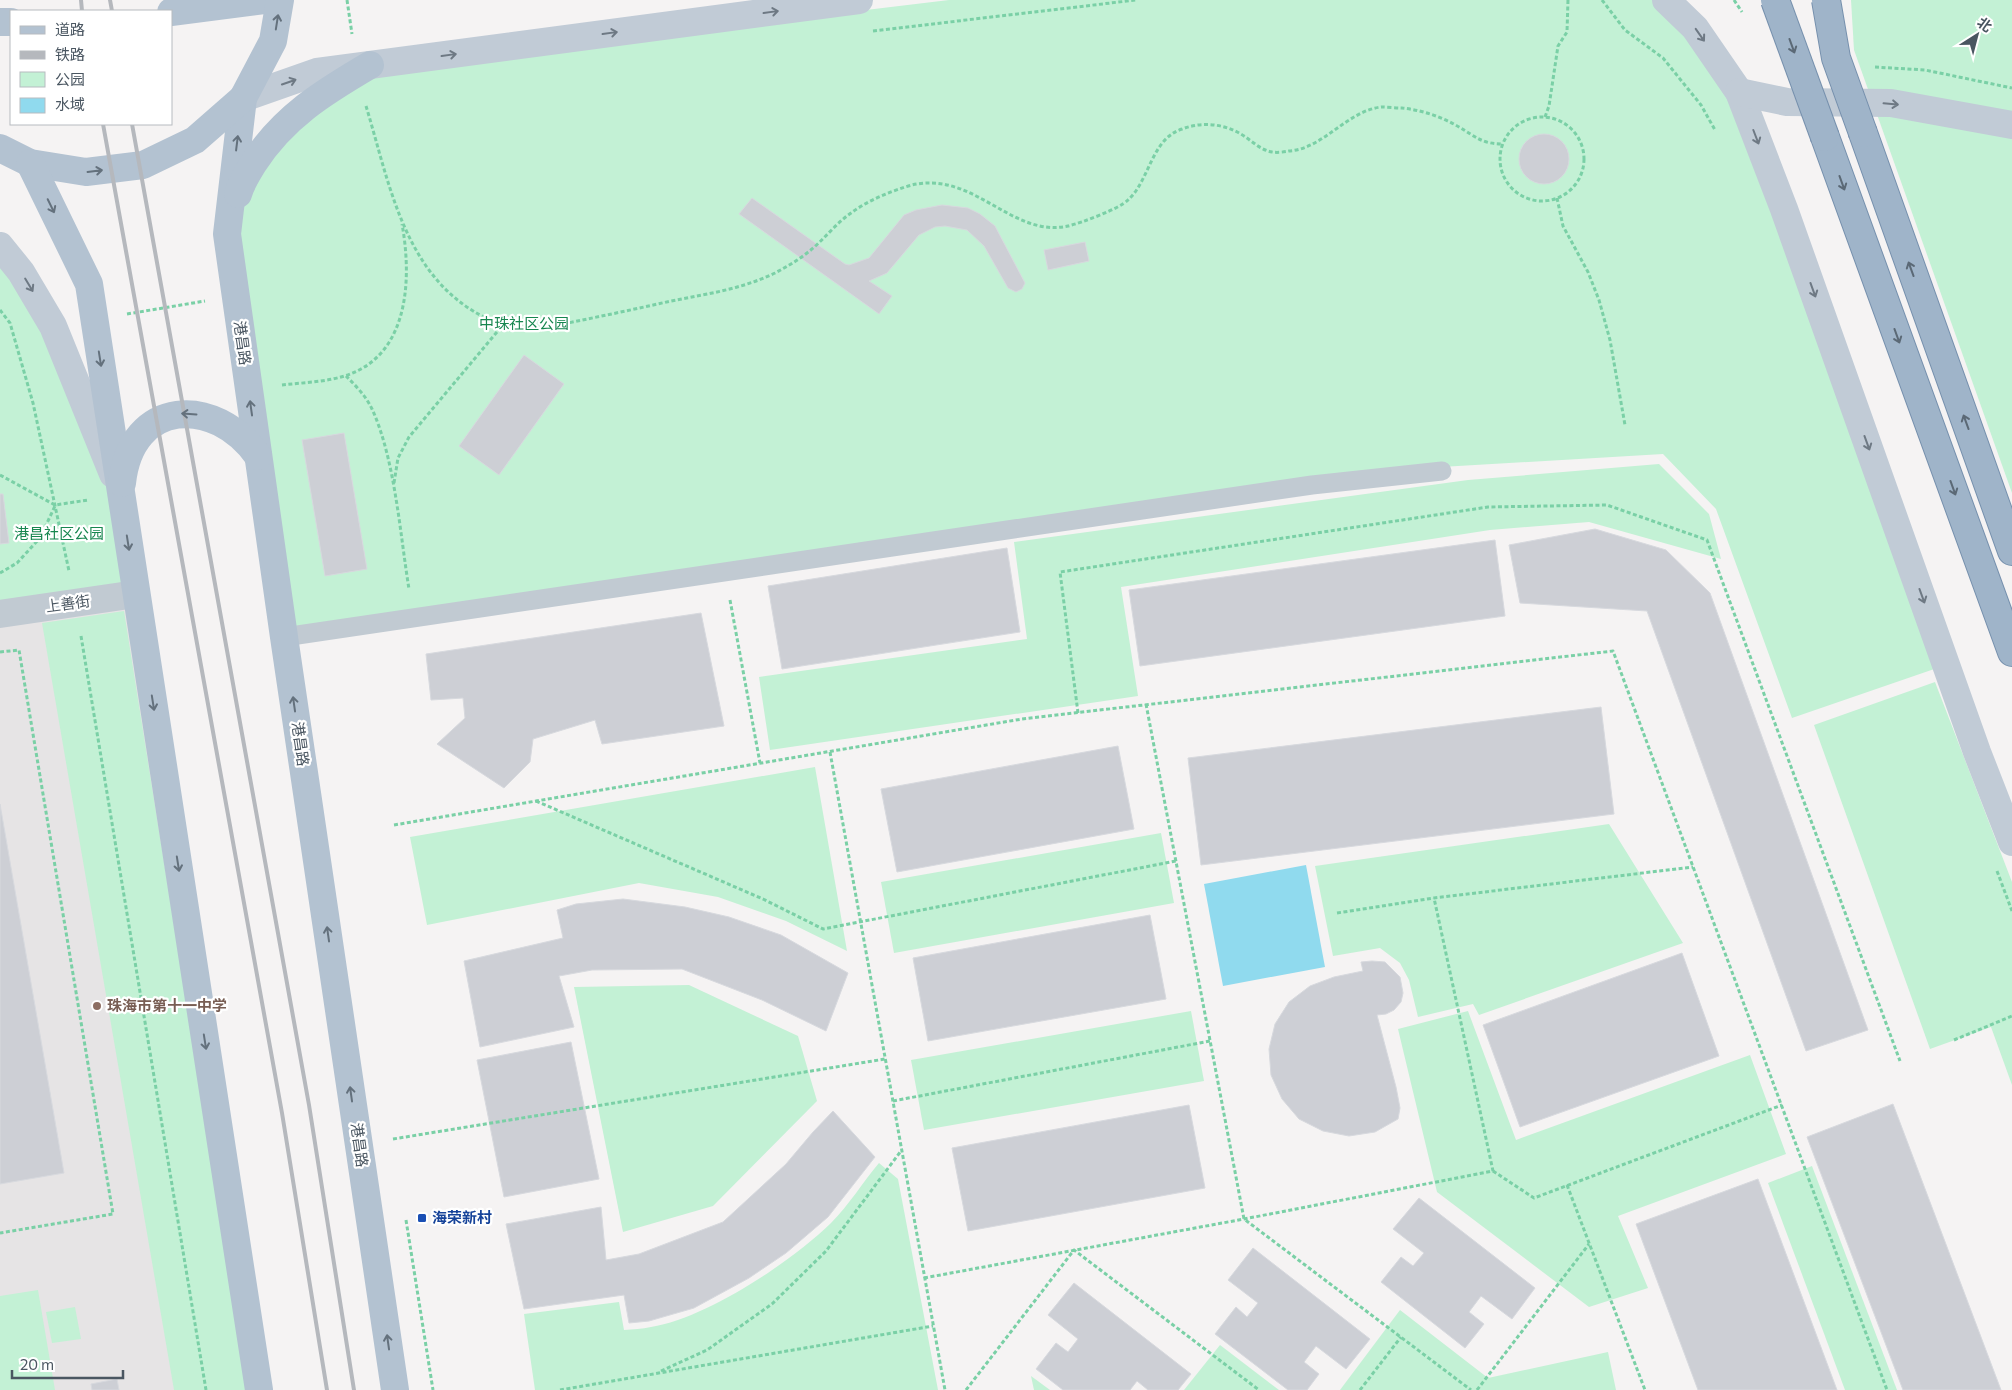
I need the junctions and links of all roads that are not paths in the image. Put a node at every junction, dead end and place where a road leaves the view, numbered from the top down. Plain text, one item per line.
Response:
1 (264, 0) edge
2 (280, 0) edge
3 (859, 0) edge
4 (1666, 0) edge
5 (1775, 0) edge
6 (1826, 0) edge
7 (172, 12) edge
8 (364, 69) junction
9 (1739, 92) junction
10 (243, 98) junction
11 (2012, 125) edge
12 (0, 148) edge
13 (30, 163) junction
14 (227, 234) junction
15 (0, 246) edge
16 (258, 456) junction
17 (1442, 471) dead end
18 (121, 495) junction
19 (2012, 550) edge
20 (136, 594) junction
21 (0, 614) edge
22 (284, 637) junction
23 (2012, 652) edge
24 (2012, 842) edge
25 (259, 1390) edge
26 (395, 1390) edge

1 - 7 main road
10 -> 2 main road
8 -> 3 main road
4 -> 9 main road
5 -> 23 highway, bridge
19 -> 6 highway, bridge
10 -> 8 main road
8 - 14 main road
9 -> 11 main road
9 -> 24 main road
13 -> 10 main road
14 -> 10 main road, 港昌路
12 - 13 main road
13 -> 18 main road
16 -> 14 main road, 港昌路
15 -> 18 main road
16 -> 18 main road
16 - 22 main road, 港昌路
17 - 22 lane
18 -> 20 main road
20 - 21 street, 上善街
20 -> 25 main road
26 -> 22 main road, 港昌路

